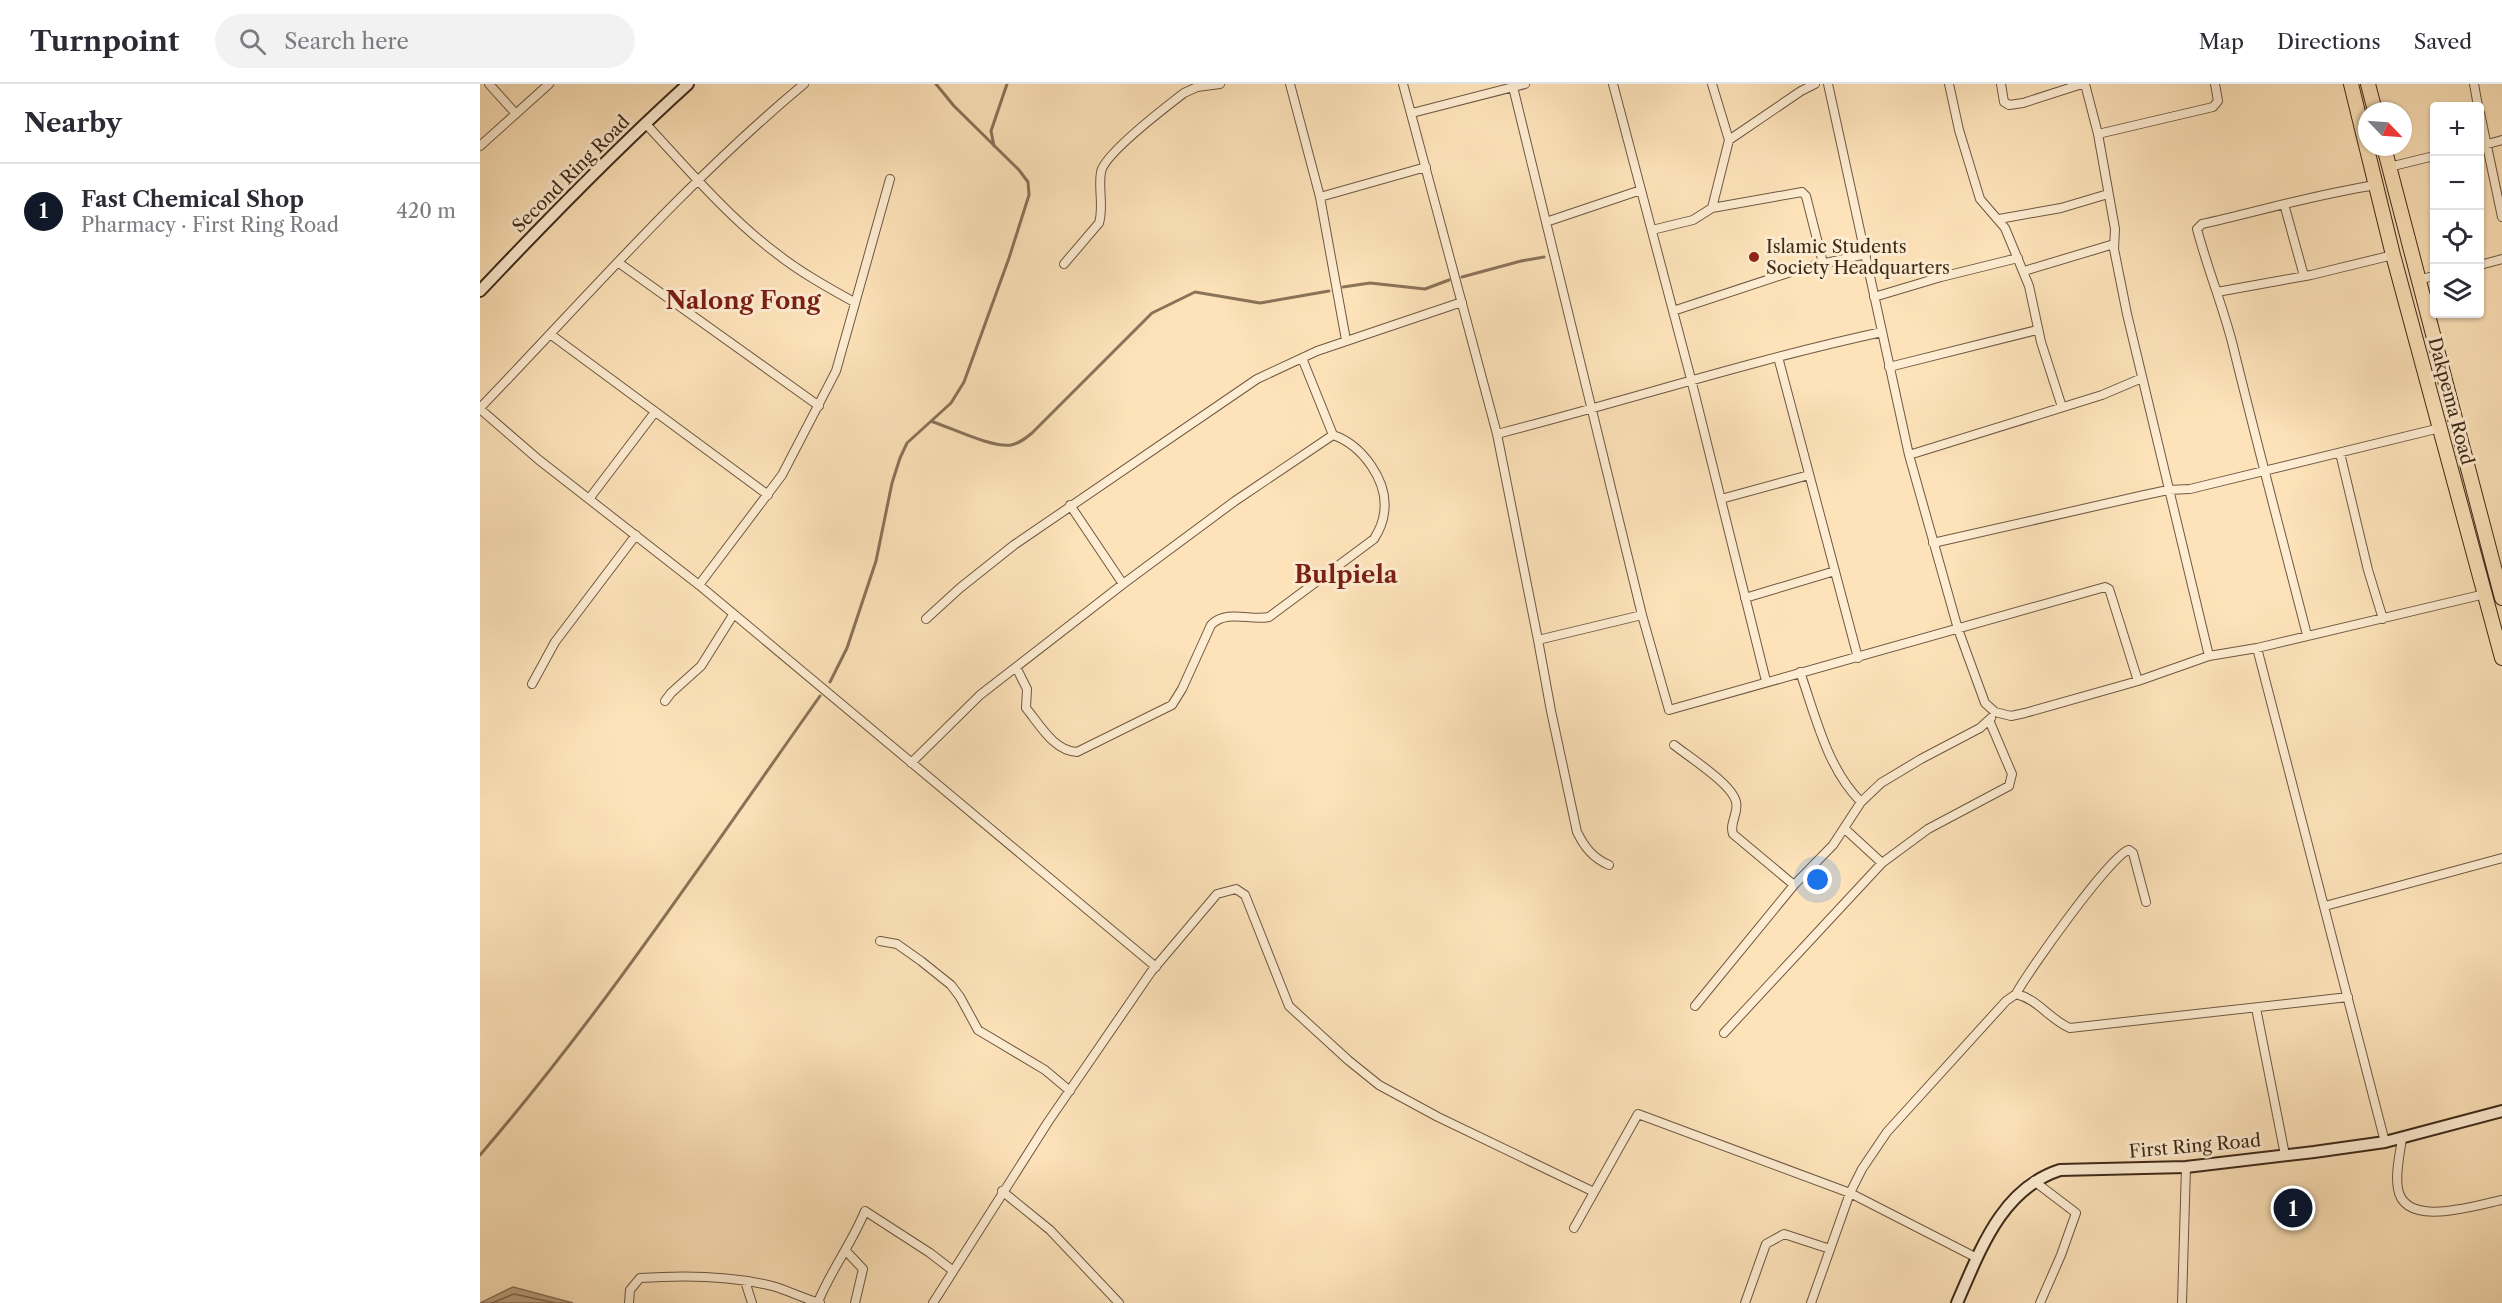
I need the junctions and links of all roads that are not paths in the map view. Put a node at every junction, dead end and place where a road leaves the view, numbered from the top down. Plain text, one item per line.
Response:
1 (489, 84) edge
2 (549, 84) edge
3 (688, 84) edge
4 (804, 84) edge
5 (1220, 84) edge
6 (1290, 84) edge
7 (1403, 84) edge
8 (1525, 84) edge
9 (1613, 84) edge
10 (1712, 84) edge
11 (1815, 84) edge
12 (1828, 84) edge
13 (1949, 84) edge
14 (2001, 84) edge
15 (2084, 84) edge
16 (2215, 84) edge
17 (2351, 84) edge
18 (2368, 84) edge
19 (2474, 84) edge
20 (1513, 87) junction
21 (2373, 102) edge
22 (2477, 102) edge
23 (1412, 113) junction
24 (516, 114) junction
25 (645, 123) junction
26 (2098, 134) junction
27 (1729, 140) junction
28 (2502, 140) edge
29 (2484, 144) edge
30 (480, 146) edge
31 (2484, 152) edge
32 (2386, 156) edge
33 (2430, 157) edge
34 (1426, 167) junction
35 (2389, 167) junction
36 (890, 179) dead end
37 (699, 180) junction
38 (2376, 185) junction
39 (1641, 190) junction
40 (2108, 194) junction
41 (1320, 197) junction
42 (2284, 204) junction
43 (1712, 208) junction
44 (2502, 217) edge
45 (1999, 219) junction
46 (1546, 222) junction
47 (1652, 230) junction
48 (2114, 244) junction
49 (1866, 254) junction
50 (2393, 255) junction
51 (2018, 258) junction
52 (2502, 259) edge
53 (619, 263) junction
54 (1823, 263) junction
55 (1064, 264) dead end
56 (2484, 264) edge
57 (2024, 271) junction
58 (2304, 276) junction
59 (2430, 277) edge
60 (2417, 280) junction
61 (480, 291) edge
62 (2217, 292) junction
63 (1874, 297) junction
64 (854, 302) junction
65 (1462, 302) junction
66 (1673, 311) junction
67 (2037, 330) junction
68 (1882, 332) junction
69 (550, 334) junction
70 (1346, 340) junction
71 (1778, 357) junction
72 (1302, 358) junction
73 (1889, 367) junction
74 (2142, 378) junction
75 (1691, 379) junction
76 (819, 406) junction
77 (2062, 407) junction
78 (480, 408) edge
79 (1591, 410) junction
80 (656, 412) junction
81 (2440, 428) junction
82 (1497, 434) junction
83 (1333, 435) junction
84 (2340, 453) junction
85 (1909, 455) junction
86 (2265, 471) junction
87 (1809, 475) junction
88 (2168, 490) junction
89 (768, 495) junction
90 (589, 499) junction
91 (1721, 499) junction
92 (1070, 506) junction
93 (636, 535) junction
94 (1933, 543) junction
95 (1835, 572) junction
96 (1123, 584) junction
97 (699, 585) junction
98 (2485, 594) junction
99 (2502, 595) edge
100 (1745, 598) junction
101 (733, 615) junction
102 (1642, 615) junction
103 (926, 619) dead end
104 (2383, 619) junction
105 (1958, 629) junction
106 (2307, 635) junction
107 (1538, 640) junction
108 (2257, 648) junction
109 (2209, 656) junction
110 (1858, 658) junction
111 (2502, 658) edge
112 (1016, 667) junction
113 (1800, 672) junction
114 (1766, 681) junction
115 (2138, 681) junction
116 (532, 684) dead end
117 (666, 701) dead end
118 (1995, 712) junction
119 (1989, 720) junction
120 (1674, 745) dead end
121 (911, 763) junction
122 (1861, 802) junction
123 (1845, 829) junction
124 (2502, 858) edge
125 (1882, 863) junction
126 (1609, 866) dead end
127 (1794, 885) junction
128 (2146, 902) dead end
129 (2325, 906) junction
130 (880, 941) dead end
131 (1156, 967) junction
132 (2016, 994) junction
133 (2348, 997) junction
134 (1695, 1006) dead end
135 (2256, 1008) junction
136 (1724, 1033) dead end
137 (1070, 1091) junction
138 (2502, 1111) edge
139 (2402, 1138) junction
140 (2385, 1142) junction
141 (2285, 1155) junction
142 (2186, 1167) junction
143 (2034, 1182) junction
144 (1002, 1191) junction
145 (1594, 1192) junction
146 (1850, 1193) junction
147 (2502, 1200) edge
148 (1574, 1228) dead end
149 (1830, 1249) junction
150 (846, 1251) junction
151 (1977, 1258) junction
152 (952, 1270) junction
153 (745, 1281) junction
154 (629, 1303) edge
155 (752, 1303) edge
156 (819, 1303) edge
157 (855, 1303) edge
158 (933, 1303) edge
159 (1119, 1303) edge
160 (1745, 1303) edge
161 (1811, 1303) edge
162 (1957, 1303) edge
163 (2040, 1303) edge
164 (2182, 1303) edge

1 - 24 street
2 - 24 street
3 - 25 street, Second Ring Road
4 - 37 street
5 - 55 street
6 - 41 street
7 - 23 street
8 - 20 street
9 - 39 street
10 - 27 street
11 - 27 street
12 - 49 street
13 - 45 street
14 - 15 street
15 - 26 street
16 - 26 street
17 - 38 highway, Dakpema Road
18 - 21 highway
19 - 22 street
20 - 23 street
20 - 46 street
23 - 34 street
24 - 30 street
25 - 37 street
25 - 61 street, Second Ring Road
26 - 40 street
27 - 43 street
28 - 29 street
31 - 44 street
32 - 35 highway, Dakpema Road
33 - 35 street
34 - 41 street
34 - 65 street
35 - 60 highway, Dakpema Road
36 - 64 street
37 - 53 street
37 - 64 street
38 - 42 street
38 - 50 highway, Dakpema Road
39 - 46 street
39 - 47 street
40 - 45 street
40 - 48 street
41 - 70 street
42 - 58 street
42 - 62 street
43 - 47 street
43 - 54 street
45 - 51 street
46 - 79 street
47 - 66 street
48 - 57 street
48 - 74 street
49 - 54 street
49 - 63 street
50 - 58 street
50 - 81 highway, Dakpema Road
51 - 57 street
51 - 63 street
52 - 56 street
53 - 69 street
53 - 76 street
54 - 66 street
57 - 67 street
58 - 62 street
59 - 60 street
60 - 99 highway, Dakpema Road
62 - 86 street
63 - 68 street
64 - 76 street
65 - 70 street
65 - 82 street
66 - 75 street
67 - 73 street
67 - 77 street
68 - 71 street
68 - 73 street
69 - 78 street
69 - 80 street
70 - 72 street
71 - 75 street
71 - 87 street
72 - 83 street
72 - 92 street
73 - 85 street
74 - 77 street
74 - 88 street
75 - 79 street
75 - 91 street
76 - 89 street
77 - 85 street
78 - 90 street
79 - 82 street
79 - 102 street
80 - 89 street
80 - 90 street
81 - 84 street
81 - 98 highway, Dakpema Road
82 - 107 street
83 - 96 street
83 - 112 street
84 - 86 street
84 - 104 street
85 - 94 street
86 - 88 street
86 - 106 street
87 - 91 street
87 - 95 street
88 - 94 street
88 - 109 street
89 - 97 street
90 - 93 street
91 - 100 street
92 - 96 street
92 - 103 street
93 - 97 street
93 - 116 street
94 - 105 street
95 - 100 street
95 - 110 street
96 - 112 street
97 - 101 street
98 - 104 street
98 - 111 highway, Dakpema Road
100 - 114 street
101 - 117 street
101 - 121 street
102 - 107 street
102 - 114 street
104 - 106 street
105 - 110 street
105 - 115 street
105 - 118 street
106 - 108 street
107 - 126 street
108 - 109 street
108 - 129 street
109 - 115 street
110 - 113 street
112 - 121 street
113 - 114 street
113 - 122 street
115 - 118 street
118 - 119 street
119 - 122 street
119 - 125 street
120 - 127 street
121 - 131 street
122 - 123 street
123 - 125 street
123 - 127 street
124 - 129 street
125 - 136 street
127 - 134 street
128 - 132 street
129 - 133 street
130 - 137 street
131 - 137 street
131 - 145 street
132 - 135 street
132 - 146 street
133 - 135 street
133 - 140 street
135 - 141 street
137 - 144 street
138 - 139 street, First Ring Road
139 - 140 street, First Ring Road
139 - 147 street
140 - 141 street, First Ring Road
141 - 142 street, First Ring Road
142 - 143 street, First Ring Road
142 - 164 street
143 - 151 street, First Ring Road
143 - 163 street
144 - 152 street
144 - 159 street
145 - 146 street
145 - 148 street
146 - 149 street
146 - 151 street
149 - 160 street
149 - 161 street
150 - 152 street
150 - 156 street
150 - 157 street
151 - 162 street, First Ring Road
152 - 158 street
153 - 154 street
153 - 155 street
153 - 156 street

